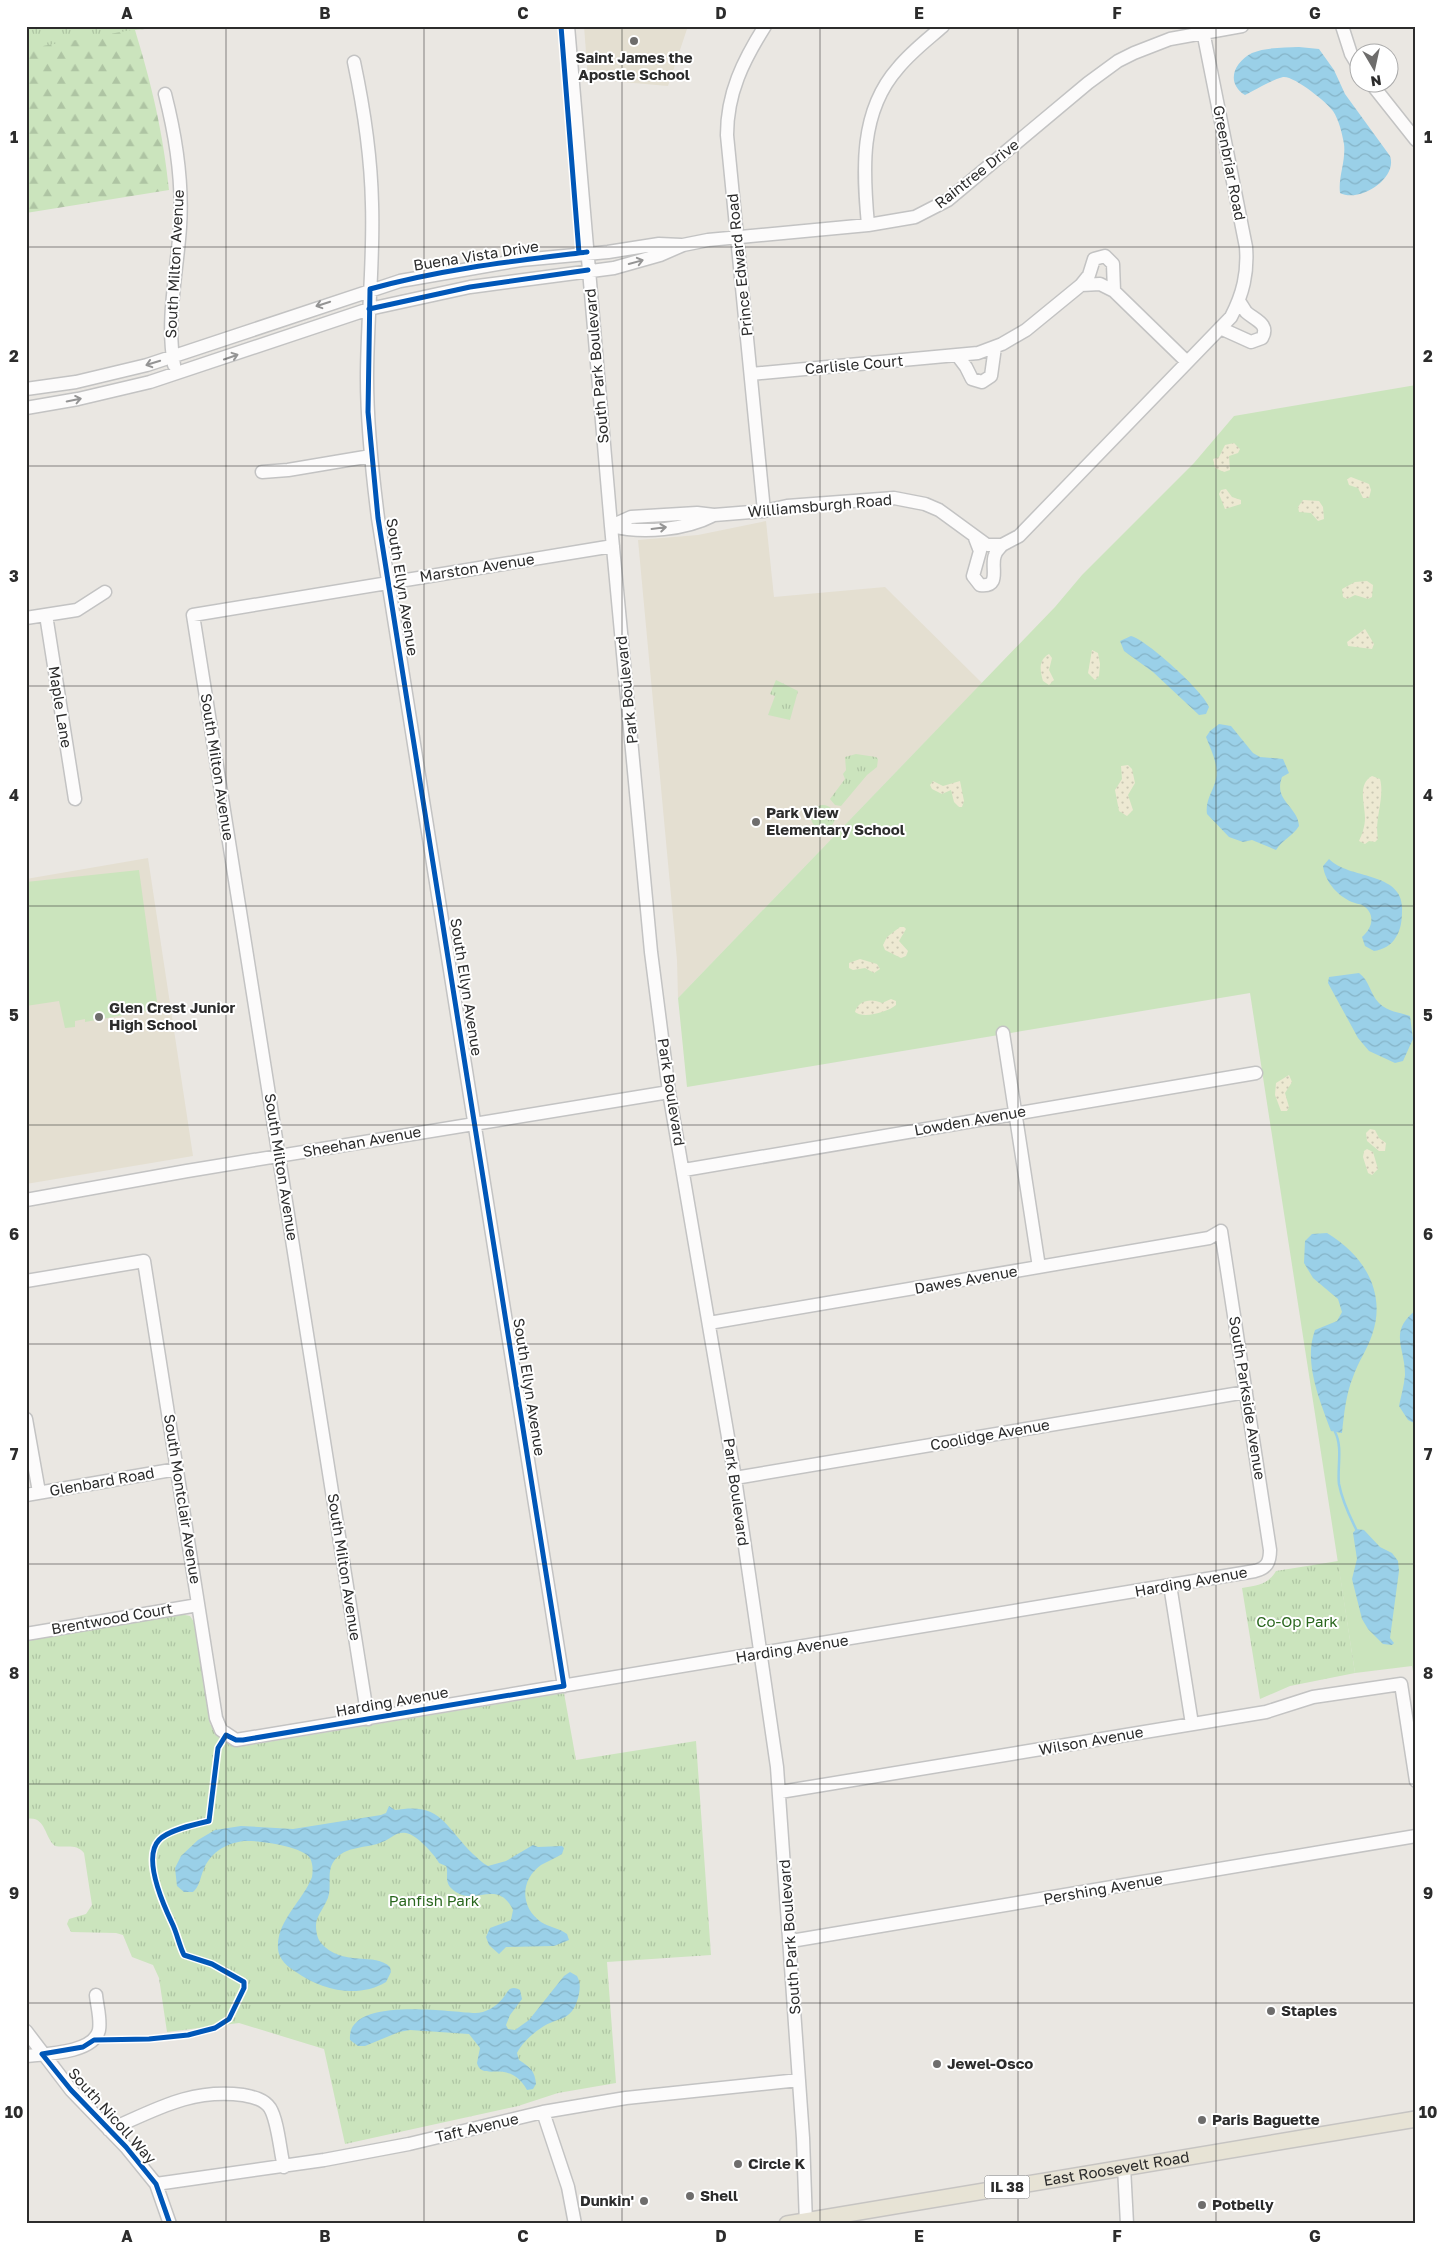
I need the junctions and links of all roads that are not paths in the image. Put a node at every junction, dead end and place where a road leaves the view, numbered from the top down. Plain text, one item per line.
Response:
1 (568, 26) edge
2 (765, 26) edge
3 (943, 26) edge
4 (1242, 26) edge
5 (1342, 26) edge
6 (1202, 30) edge
7 (1350, 51) edge
8 (354, 62) dead end
9 (1378, 92) edge
10 (165, 94) dead end
11 (1416, 140) edge
12 (868, 225) junction
13 (737, 237) junction
14 (683, 245) junction
15 (587, 252) junction
16 (588, 270) junction
17 (1081, 285) junction
18 (370, 289) junction
19 (1114, 291) junction
20 (1239, 301) junction
21 (369, 309) junction
22 (1220, 328) junction
23 (995, 347) junction
24 (957, 355) junction
25 (172, 356) junction
26 (1188, 362) junction
27 (751, 374) junction
28 (175, 375) junction
29 (26, 389) edge
30 (26, 408) edge
31 (371, 456) junction
32 (262, 472) dead end
33 (764, 511) junction
34 (611, 526) junction
35 (976, 538) junction
36 (1002, 545) junction
37 (613, 546) junction
38 (389, 582) junction
39 (105, 592) dead end
40 (46, 615) junction
41 (193, 616) joint
42 (26, 618) edge
43 (75, 799) dead end
44 (1003, 1033) dead end
45 (1256, 1073) dead end
46 (669, 1092) junction
47 (1015, 1113) junction
48 (475, 1123) junction
49 (279, 1156) junction
50 (684, 1170) junction
51 (26, 1200) edge
52 (1221, 1231) joint
53 (1040, 1267) junction
54 (26, 1281) edge
55 (709, 1323) junction
56 (1246, 1392) junction
57 (26, 1419) edge
58 (177, 1469) junction
59 (735, 1478) junction
60 (33, 1494) edge
61 (1268, 1564) joint
62 (1170, 1585) junction
63 (198, 1604) junction
64 (26, 1634) edge
65 (759, 1654) junction
66 (564, 1686) junction
67 (368, 1719) junction
68 (1192, 1724) junction
69 (226, 1735) joint
70 (1416, 1781) edge
71 (780, 1792) junction
72 (1416, 1836) edge
73 (790, 1941) junction
74 (96, 1995) dead end
75 (26, 2031) edge
76 (42, 2054) junction
77 (26, 2056) edge
78 (799, 2080) junction
79 (543, 2112) junction
80 (1416, 2119) edge
81 (109, 2130) junction
82 (284, 2167) junction
83 (1124, 2168) junction
84 (156, 2184) junction
85 (806, 2222) edge
86 (170, 2224) edge
87 (574, 2224) edge
88 (788, 2224) edge
89 (1127, 2224) edge

1 - 15 street, South Park Boulevard
2 - 13 street, Prince Edward Road
3 - 12 street
4 - 6 street, Raintree Drive
5 - 7 street
6 - 12 street, Raintree Drive
6 - 20 street, Greenbriar Road
8 - 18 street, South Ellyn Avenue
9 - 11 street
10 - 25 street, South Milton Avenue
12 - 13 street, Raintree Drive
13 - 14 street, Raintree Drive
13 - 27 street, Prince Edward Road
14 - 15 street, Raintree Drive
16 -> 14 street, Raintree Drive
15 - 16 street, South Park Boulevard
15 - 18 street, Buena Vista Drive
16 - 21 street, Buena Vista Drive
16 - 34 street, South Park Boulevard
17 - 19 street
17 - 19 street, Carlisle Court
17 - 23 street, Carlisle Court
18 - 21 street, South Ellyn Avenue
18 -> 25 street, Buena Vista Drive
19 - 26 street
20 - 22 street, Greenbriar Road
20 - 22 street
28 -> 21 street, Buena Vista Drive
21 - 31 street, South Ellyn Avenue
22 - 26 street, Greenbriar Road
23 - 24 street, Carlisle Court
23 - 24 street
24 - 27 street, Carlisle Court
25 - 28 street, South Milton Avenue
25 -> 29 street, Buena Vista Drive
26 - 36 street
27 - 33 street, Prince Edward Road
30 -> 28 street, Buena Vista Drive
31 - 32 street
31 - 38 street, South Ellyn Avenue
33 - 34 street, Williamsburgh Road
33 - 35 street, Williamsburgh Road
34 - 37 street, Park Boulevard
35 - 36 street, Williamsburgh Road
35 - 36 street
37 - 38 street, Marston Avenue
37 - 46 street, Park Boulevard
38 - 41 street, Marston Avenue
38 - 48 street, South Ellyn Avenue
39 - 40 street
40 - 42 street
40 - 43 street, Maple Lane
41 - 49 street, South Milton Avenue
44 - 47 street
45 - 47 street, Lowden Avenue
46 - 48 street, Sheehan Avenue
46 - 50 street, Park Boulevard
47 - 50 street, Lowden Avenue
47 - 53 street
48 - 49 street, Sheehan Avenue
48 - 66 street, South Ellyn Avenue
49 - 51 street, Sheehan Avenue
49 - 67 street, South Milton Avenue
50 - 55 street, Park Boulevard
52 - 53 street, Dawes Avenue
52 - 56 street, South Parkside Avenue
53 - 55 street, Dawes Avenue
54 - 58 street, South Montclair Avenue
55 - 59 street, Park Boulevard
56 - 59 street, Coolidge Avenue
56 - 61 street, South Parkside Avenue
57 - 60 street
58 - 60 street, Glenbard Road
58 - 63 street, South Montclair Avenue
59 - 65 street, Park Boulevard
61 - 62 street, Harding Avenue
62 - 65 street, Harding Avenue
62 - 68 street
63 - 64 street, Brentwood Court
63 - 69 street, South Montclair Avenue
65 - 66 street, Harding Avenue
65 - 71 street, South Park Boulevard
66 - 67 street, Harding Avenue
67 - 69 street, Harding Avenue
68 - 70 street, Wilson Avenue
68 - 71 street, Wilson Avenue
71 - 73 street, South Park Boulevard
72 - 73 street, Pershing Avenue
73 - 78 street, South Park Boulevard
74 - 76 street
75 - 76 street, South Nicoll Way
76 - 77 street
76 - 81 street, South Nicoll Way
78 - 79 street, Taft Avenue
78 - 85 street, South Park Boulevard
79 - 82 street, Taft Avenue
79 - 87 street
80 - 83 main road, East Roosevelt Road / IL 38
81 - 82 street
81 - 84 street, South Nicoll Way
82 - 84 street, Taft Avenue
83 - 85 main road, East Roosevelt Road / IL 38
83 - 89 street
84 - 86 street, South Nicoll Way
85 - 88 main road, East Roosevelt Road / IL 38

